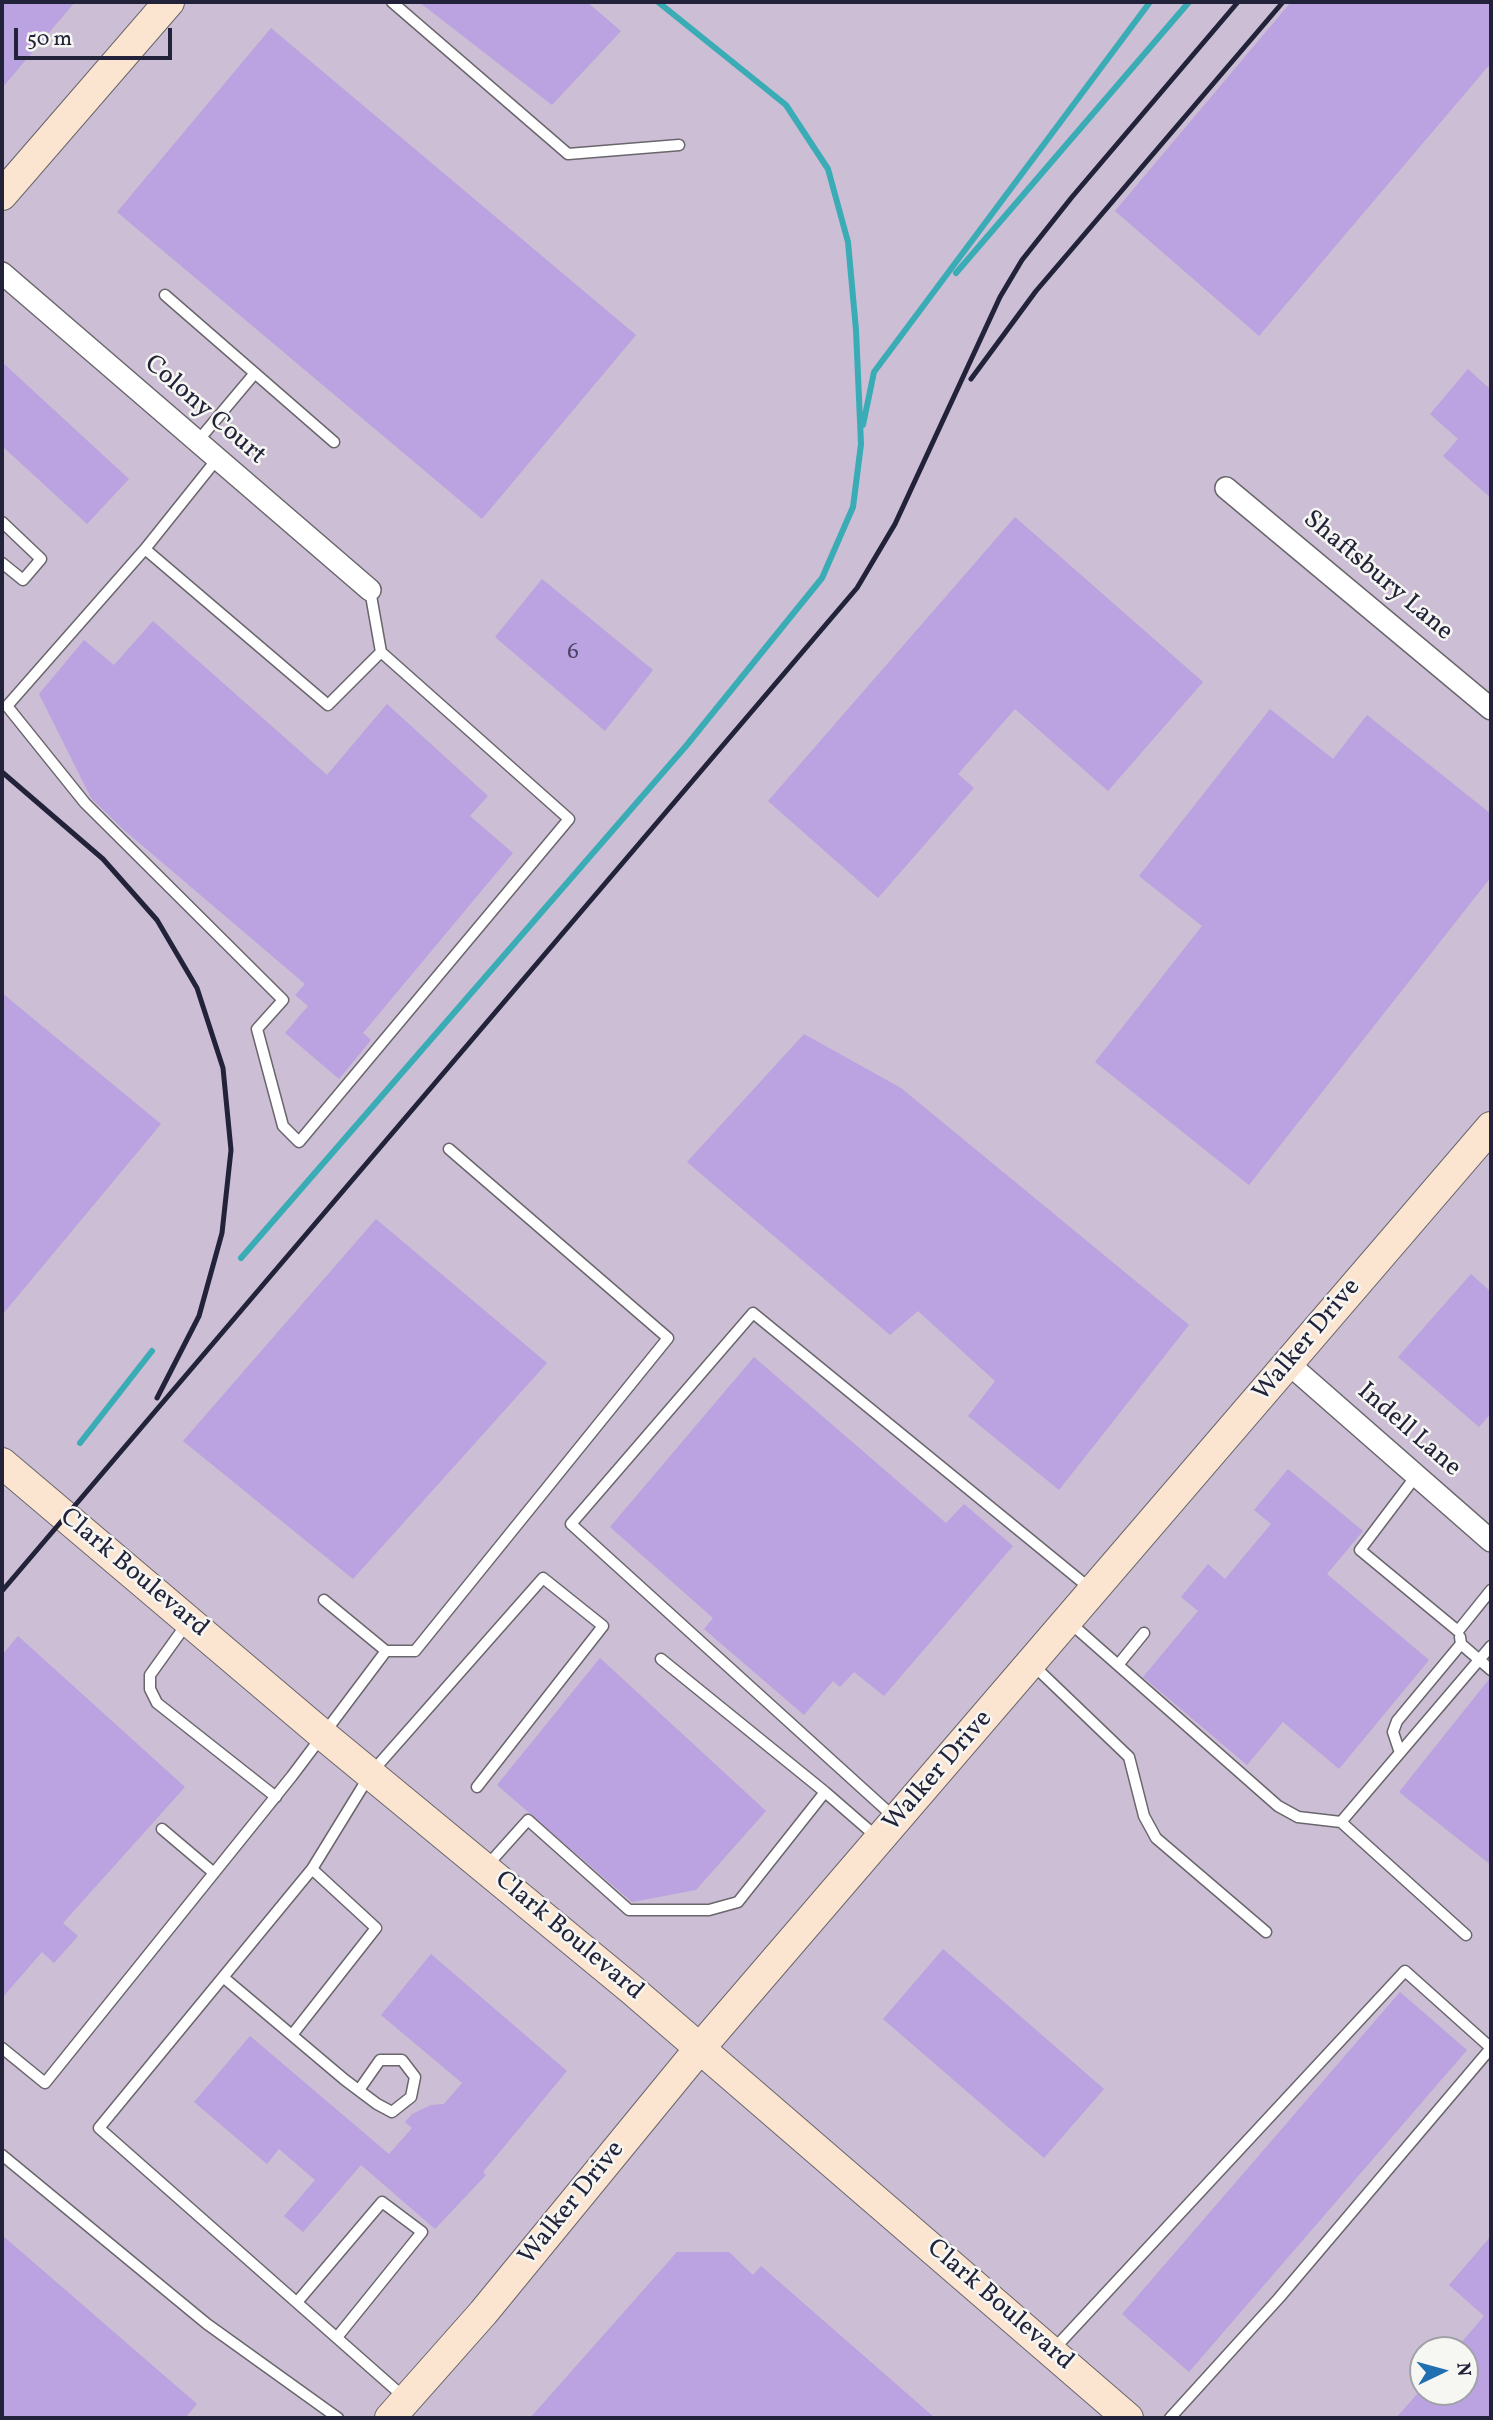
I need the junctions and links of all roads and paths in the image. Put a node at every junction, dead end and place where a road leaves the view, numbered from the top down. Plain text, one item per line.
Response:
1 (169, 2) edge
2 (392, 2) edge
3 (679, 145) dead end
4 (2, 195) edge
5 (2, 273) edge
6 (165, 295) dead end
7 (255, 373) junction
8 (197, 442) junction
9 (334, 442) dead end
10 (216, 459) junction
11 (1226, 488) dead end
12 (2, 522) edge
13 (145, 549) junction
14 (2, 563) edge
15 (370, 590) joint
16 (381, 652) junction
17 (1491, 709) edge
18 (1491, 1127) edge
19 (449, 1149) dead end
20 (1289, 1364) junction
21 (2, 1463) edge
22 (1416, 1476) junction
23 (1491, 1541) edge
24 (1491, 1590) edge
25 (1094, 1592) junction
26 (324, 1600) dead end
27 (1068, 1621) junction
28 (189, 1622) junction
29 (1458, 1631) junction
30 (1144, 1633) dead end
31 (1461, 1644) junction
32 (1491, 1646) edge
33 (386, 1651) junction
34 (661, 1660) dead end
35 (1479, 1660) junction
36 (1032, 1664) junction
37 (1118, 1665) junction
38 (1491, 1670) edge
39 (323, 1735) junction
40 (1400, 1753) junction
41 (372, 1773) junction
42 (477, 1787) dead end
43 (825, 1791) junction
44 (276, 1797) junction
45 (1341, 1822) junction
46 (162, 1829) dead end
47 (889, 1830) junction
48 (485, 1868) junction
49 (312, 1869) junction
50 (214, 1873) junction
51 (1266, 1932) dead end
52 (1466, 1935) dead end
53 (223, 1978) junction
54 (292, 2035) junction
55 (2, 2048) edge
56 (700, 2048) junction
57 (1491, 2048) edge
58 (359, 2090) junction
59 (2, 2155) edge
60 (298, 2301) junction
61 (338, 2336) junction
62 (1051, 2352) junction
63 (398, 2409) edge
64 (338, 2418) edge
65 (1128, 2418) edge
66 (1170, 2418) edge

1 - 4 street
2 - 3 lane
5 - 8 street, Colony Court
6 - 7 lane
7 - 8 lane
7 - 9 lane
8 - 10 street, Colony Court
10 - 13 lane
10 - 15 street, Colony Court
11 - 17 street, Shaftsbury Lane
12 - 14 lane
13 - 16 lane
13 - 16 lane
15 - 16 lane
18 - 20 street, Walker Drive
19 - 33 lane
20 - 22 street, Indell Lane
20 - 25 street, Walker Drive
21 - 28 street, Clark Boulevard
22 - 23 street, Indell Lane
22 - 29 lane
24 - 29 lane
25 - 27 street, Walker Drive
25 - 47 lane
26 - 33 lane
27 - 36 street, Walker Drive
27 - 37 lane
28 - 39 street, Clark Boulevard
28 - 44 lane
29 - 31 lane
30 - 37 lane
31 - 35 lane
31 - 40 lane
32 - 35 lane
33 - 39 lane
34 - 43 lane
35 - 38 lane
35 - 40 lane
36 - 47 street, Walker Drive
36 - 51 lane
37 - 45 lane
39 - 41 street, Clark Boulevard
39 - 44 lane
40 - 45 lane
41 - 42 lane
41 - 48 street, Clark Boulevard
41 - 49 lane
43 - 47 lane
43 - 48 lane
44 - 50 lane
45 - 52 lane
46 - 50 lane
47 - 56 street, Walker Drive
48 - 56 street, Clark Boulevard
49 - 53 lane
49 - 54 lane
50 - 55 lane
53 - 54 lane
53 - 60 lane
54 - 58 lane
56 - 62 street, Clark Boulevard
56 - 63 street, Walker Drive
57 - 62 lane
57 - 66 lane
58 - 58 lane
59 - 64 lane
60 - 61 lane
60 - 61 lane
61 - 63 lane
62 - 65 street, Clark Boulevard

